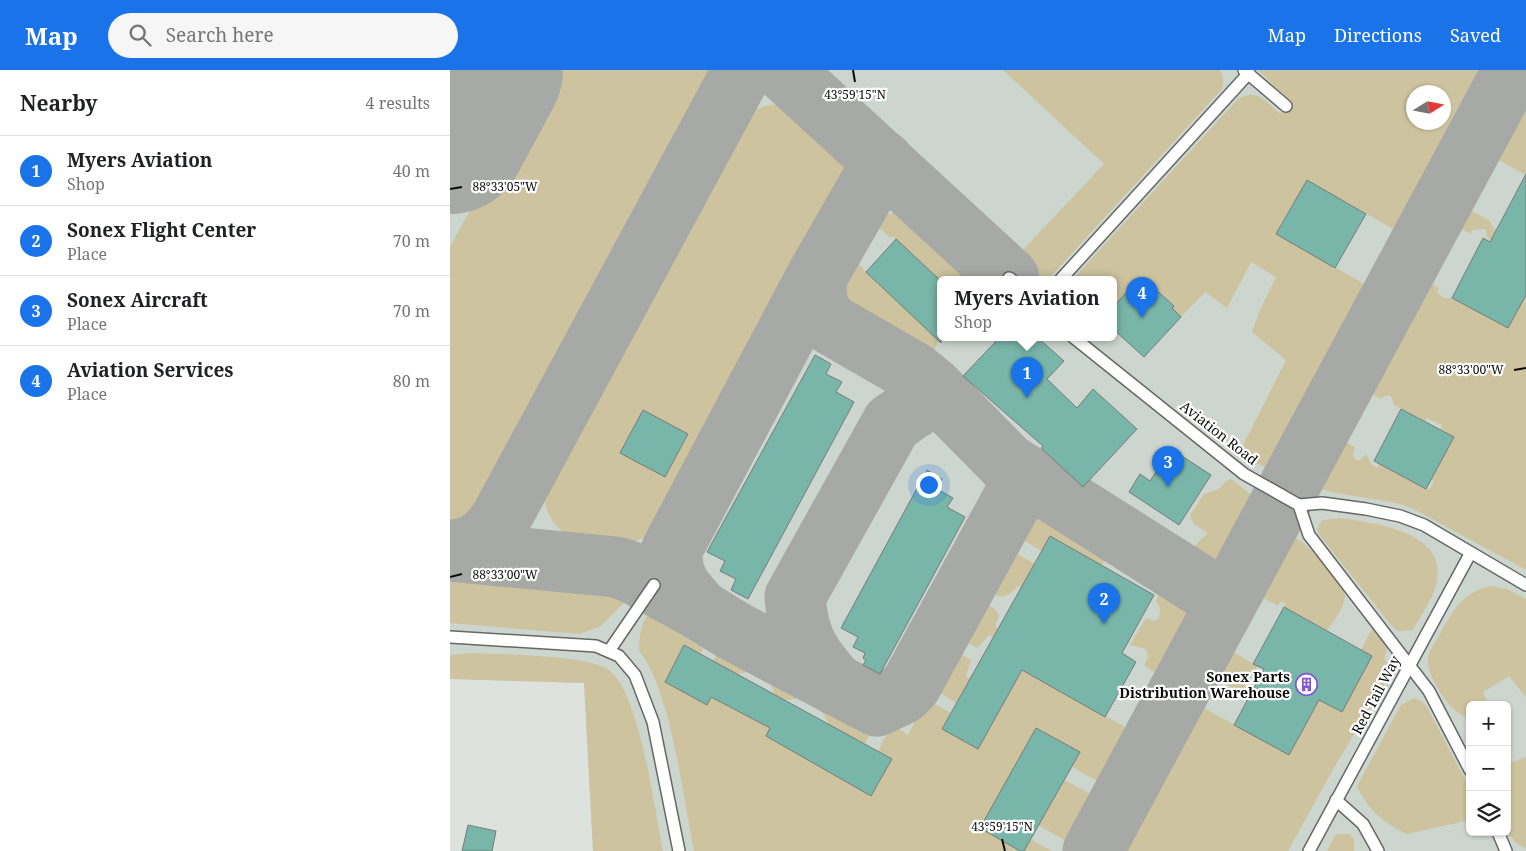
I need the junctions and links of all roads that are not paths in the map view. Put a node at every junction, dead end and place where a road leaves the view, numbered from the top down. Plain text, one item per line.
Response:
1 (1246, 71) edge
2 (1286, 106) dead end
3 (1064, 276) edge
4 (1078, 341) edge
5 (1299, 505) junction
6 (1470, 554) junction
7 (654, 585) dead end
8 (1526, 585) edge
9 (450, 636) edge
10 (610, 651) junction
11 (1410, 663) junction
12 (1466, 755) edge
13 (1336, 800) junction
14 (1500, 836) edge
15 (679, 851) edge
16 (1309, 851) edge
17 (1378, 851) edge
18 (1506, 851) edge

1 - 2 lane
1 - 3 lane
4 - 5 lane, Aviation Road
5 - 6 lane
5 - 11 lane
6 - 8 lane
6 - 11 lane, Red Tail Way
7 - 10 lane
9 - 10 lane
10 - 15 lane
11 - 12 lane
11 - 13 lane, Red Tail Way
13 - 16 lane, Red Tail Way
13 - 17 lane
14 - 18 lane

